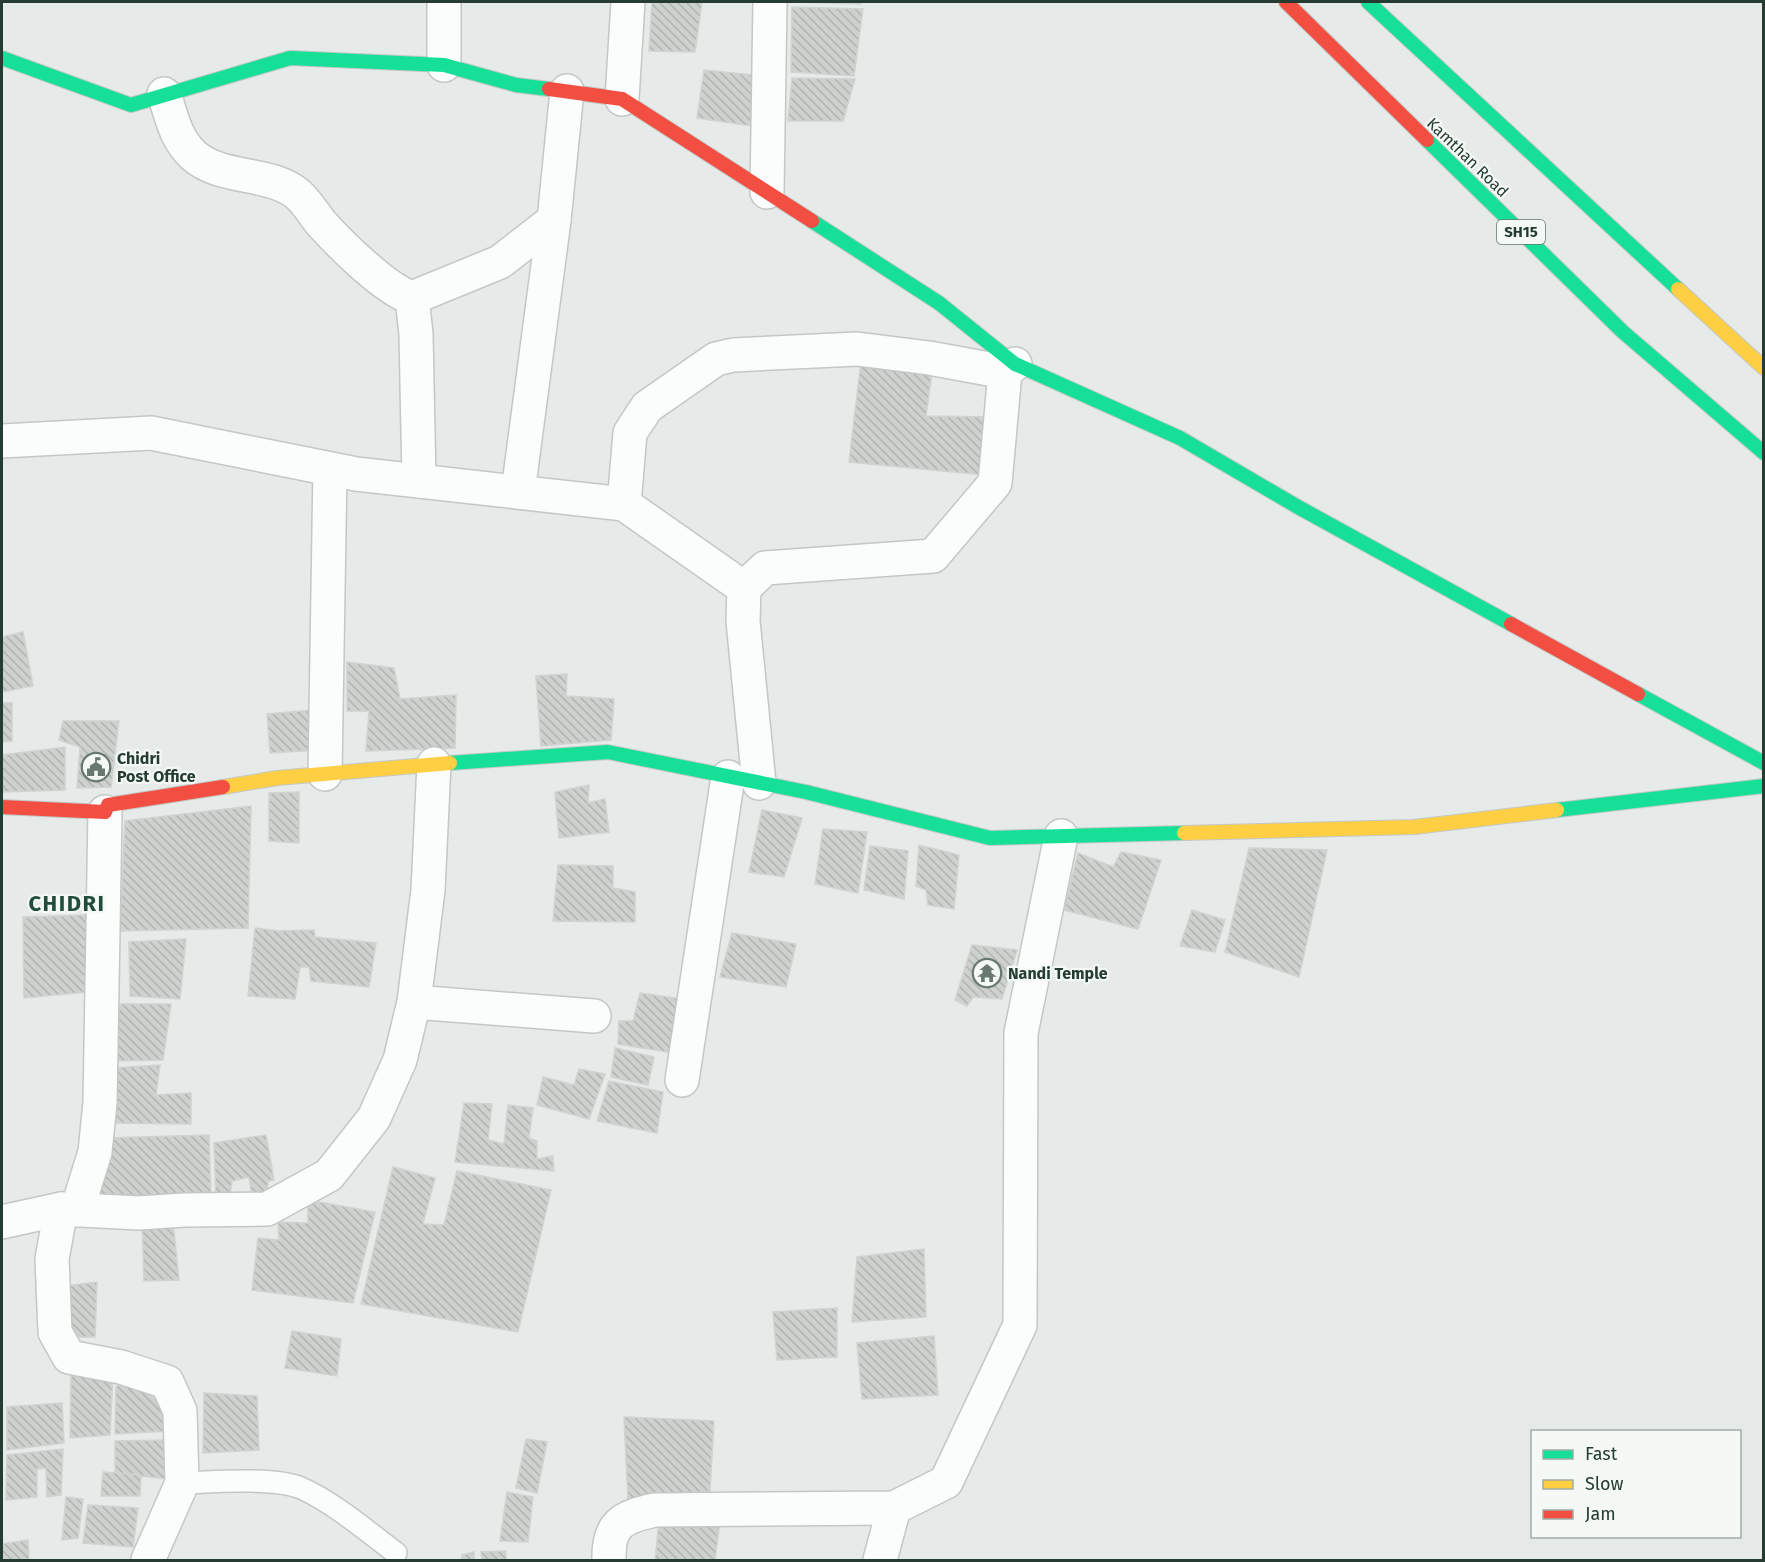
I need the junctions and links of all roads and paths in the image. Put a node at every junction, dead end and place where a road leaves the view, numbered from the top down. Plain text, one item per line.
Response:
1 (444, 2) edge
2 (628, 2) edge
3 (770, 2) edge
4 (1286, 2) edge
5 (1368, 2) edge
6 (2, 58) edge
7 (444, 65) junction
8 (567, 91) junction
9 (164, 94) junction
10 (622, 99) junction
11 (766, 192) junction
12 (554, 220) junction
13 (412, 298) junction
14 (1010, 368) junction
15 (1764, 368) edge
16 (2, 441) edge
17 (1764, 453) edge
18 (330, 469) junction
19 (419, 481) junction
20 (518, 492) junction
21 (624, 504) junction
22 (744, 588) junction
23 (1764, 763) edge
24 (434, 764) junction
25 (325, 774) junction
26 (744, 780) junction
27 (1764, 786) edge
28 (2, 807) edge
29 (105, 812) junction
30 (1061, 836) junction
31 (414, 1002) junction
32 (594, 1016) dead end
33 (682, 1080) dead end
34 (69, 1210) junction
35 (2, 1222) edge
36 (182, 1483) junction
37 (894, 1508) junction
38 (396, 1553) dead end
39 (148, 1560) edge
40 (609, 1560) edge
41 (880, 1560) edge

1 - 7 street
2 - 10 street
3 - 11 street
4 - 17 street, Kamthan Road / SH15
5 - 15 street
6 - 9 street
7 - 8 street
7 - 9 street
8 - 10 street
8 - 12 street
9 - 13 street
10 - 11 street
11 - 14 street
12 - 13 street
12 - 20 street
13 - 19 street
14 - 21 street
14 - 22 street
14 - 23 street
16 - 18 street
18 - 19 street
18 - 25 street
19 - 20 street
20 - 21 street
21 - 22 street
22 - 26 street
24 - 25 street
24 - 26 street
24 - 31 street
25 - 29 street
26 - 30 street
26 - 33 street
27 - 30 street
28 - 29 street
29 - 34 street
30 - 37 street
31 - 32 street
31 - 34 street
34 - 35 street
34 - 36 street
36 - 38 lane
36 - 39 street
37 - 40 street
37 - 41 street

